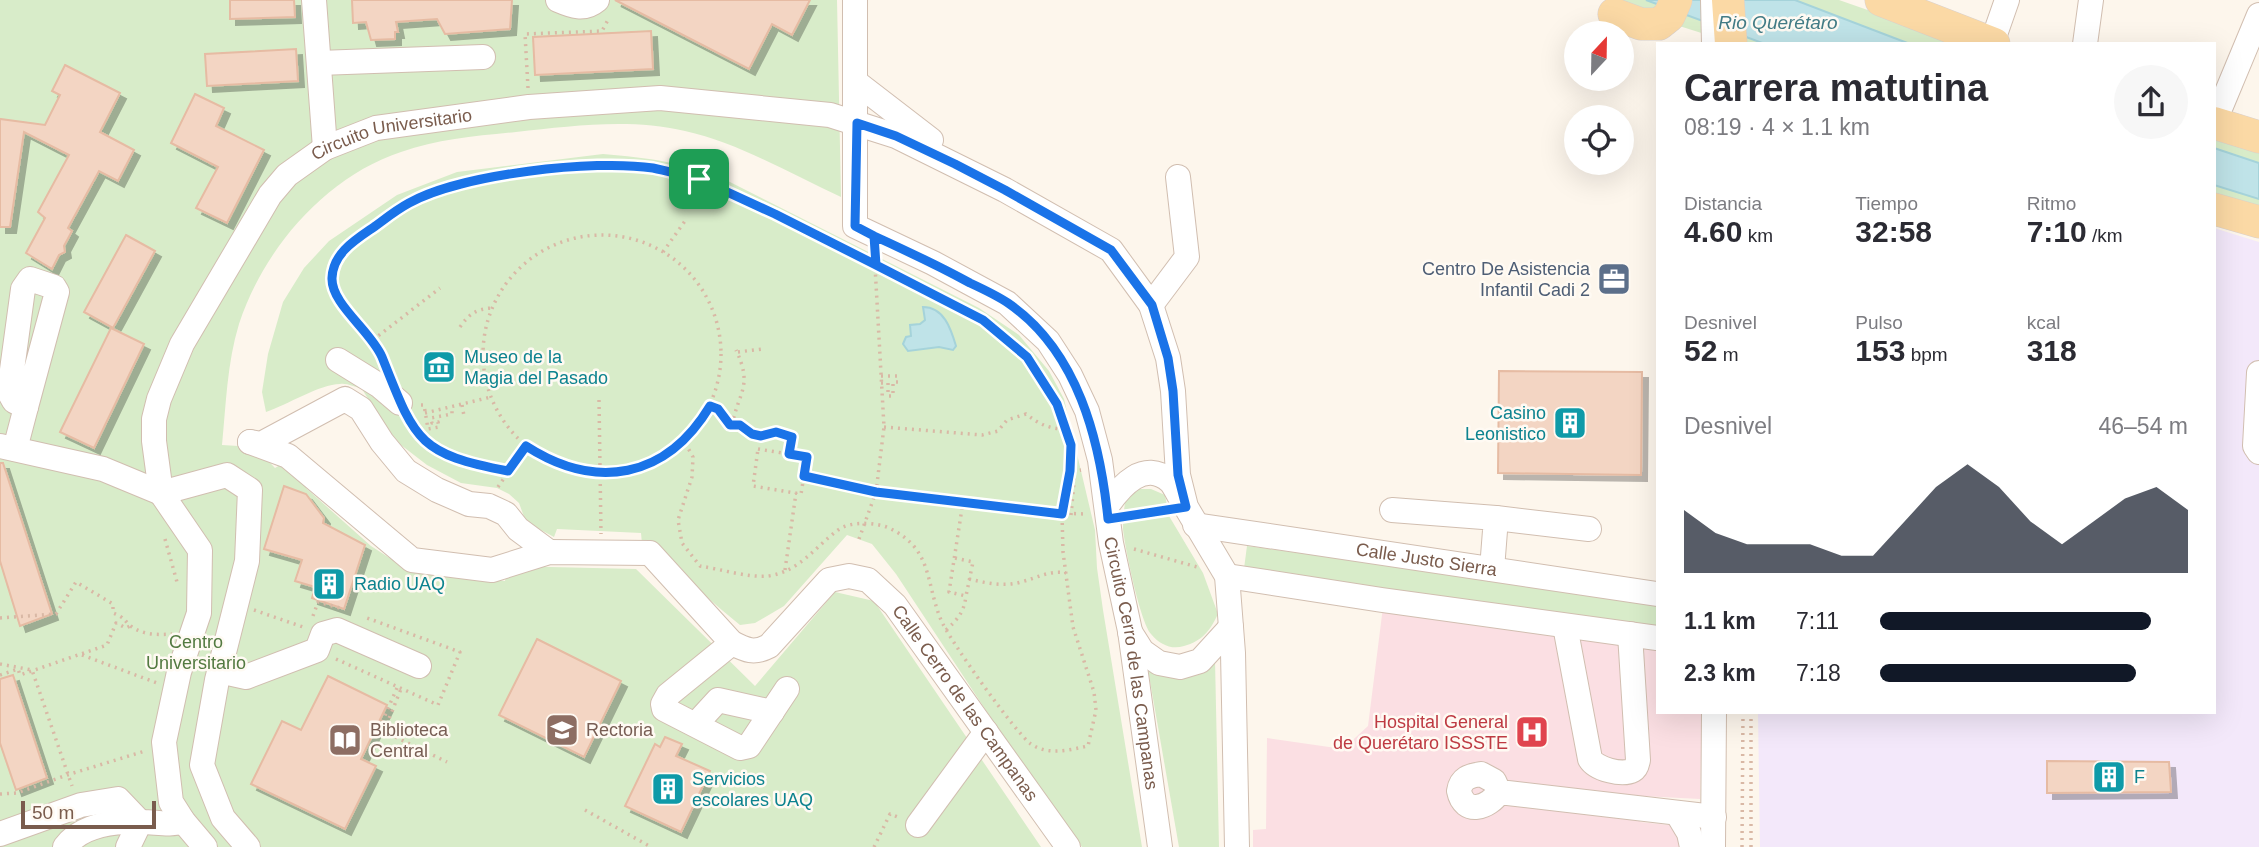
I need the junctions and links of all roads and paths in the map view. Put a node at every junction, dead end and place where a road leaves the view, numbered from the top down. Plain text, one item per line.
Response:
1 (314, 0) edge
2 (558, 0) edge
3 (597, 0) edge
4 (855, 0) edge
5 (1713, 0) edge
6 (1728, 0) edge
7 (1881, 0) edge
8 (2007, 0) edge
9 (2091, 0) edge
10 (1607, 7) edge
11 (1935, 10) edge
12 (2259, 15) edge
13 (1666, 23) edge
14 (602, 31) dead end
15 (1722, 39) edge
16 (1991, 42) edge
17 (1993, 42) edge
18 (2085, 42) edge
19 (482, 57) dead end
20 (318, 64) junction
21 (857, 83) junction
22 (529, 107) junction
23 (2216, 118) edge
24 (857, 123) junction
25 (2216, 124) edge
26 (2259, 137) edge
27 (325, 148) junction
28 (955, 164) junction
29 (1178, 177) dead end
30 (2216, 210) edge
31 (685, 221) dead end
32 (2259, 222) edge
33 (865, 231) junction
34 (663, 252) junction
35 (876, 265) junction
36 (440, 288) dead end
37 (1152, 305) junction
38 (492, 308) junction
39 (460, 327) dead end
40 (373, 340) junction
41 (762, 349) dead end
42 (338, 360) dead end
43 (2259, 373) edge
44 (881, 376) junction
45 (898, 376) dead end
46 (898, 382) dead end
47 (881, 383) junction
48 (491, 397) junction
49 (599, 400) dead end
50 (411, 404) junction
51 (461, 405) junction
52 (710, 406) junction
53 (26, 407) dead end
54 (452, 407) junction
55 (425, 412) junction
56 (464, 416) dead end
57 (732, 425) junction
58 (884, 427) junction
59 (1066, 429) junction
60 (526, 446) junction
61 (8, 448) edge
62 (2259, 452) edge
63 (789, 454) junction
64 (508, 471) junction
65 (600, 473) junction
66 (804, 476) junction
67 (497, 488) dead end
68 (876, 492) junction
69 (161, 493) junction
70 (796, 493) junction
71 (963, 502) junction
72 (1391, 510) dead end
73 (1062, 514) junction
74 (1190, 516) junction
75 (1496, 518) junction
76 (1104, 520) junction
77 (1590, 528) dead end
78 (601, 529) dead end
79 (163, 530) dead end
80 (859, 539) dead end
81 (549, 552) junction
82 (955, 558) junction
83 (1492, 569) junction
84 (785, 570) dead end
85 (1066, 573) dead end
86 (1227, 576) junction
87 (970, 579) junction
88 (180, 590) dead end
89 (1656, 594) edge
90 (966, 596) junction
91 (248, 608) dead end
92 (0, 618) edge
93 (130, 626) junction
94 (1564, 626) junction
95 (1231, 627) junction
96 (308, 629) dead end
97 (946, 630) dead end
98 (1130, 631) junction
99 (175, 634) dead end
100 (1630, 635) junction
101 (1656, 638) edge
102 (732, 643) junction
103 (80, 654) junction
104 (0, 664) edge
105 (419, 666) dead end
106 (32, 670) junction
107 (219, 671) junction
108 (0, 675) edge
109 (159, 683) dead end
110 (399, 688) dead end
111 (787, 689) dead end
112 (772, 712) junction
113 (1714, 714) edge
114 (1742, 714) edge
115 (1751, 714) edge
116 (696, 724) junction
117 (986, 732) junction
118 (147, 750) dead end
119 (447, 762) dead end
120 (67, 775) junction
121 (1499, 792) dead end
122 (0, 794) edge
123 (81, 805) junction
124 (585, 810) dead end
125 (1677, 813) junction
126 (1714, 817) junction
127 (183, 821) junction
128 (140, 822) junction
129 (919, 825) joint
130 (0, 834) edge
131 (69, 842) edge
132 (47, 847) edge
133 (128, 847) edge
134 (205, 847) edge
135 (248, 847) edge
136 (651, 847) edge
137 (874, 847) edge
138 (1068, 847) edge
139 (1160, 847) edge
140 (1237, 847) edge
141 (1692, 847) edge
142 (1713, 847) edge
143 (1742, 847) edge
144 (1751, 847) edge

1 - 20 street
2 - 3 street
4 - 21 street
5 - 15 street
6 - 15 main road
7 - 11 main road
8 - 17 street
9 - 18 street
10 - 13 main road
11 - 16 main road
12 - 23 street
14 - 22 path
19 - 20 street
20 - 27 street
21 - 24 street
21 - 28 street
22 - 24 street, Circuito Universitario
22 - 27 street, Circuito Universitario
24 - 28 street
24 - 33 street
25 - 26 main road
27 - 69 street, Circuito Universitario
28 - 37 street
29 - 37 street
30 - 32 main road
31 - 34 path
33 - 35 path
33 - 76 street, Circuito Cerro de las Campanas
34 - 38 path
34 - 52 path
35 - 40 path
35 - 44 path
35 - 59 path
36 - 40 path
37 - 74 street
38 - 39 path
38 - 48 path
40 - 50 path
41 - 57 path
42 - 50 street
43 - 62 street
44 - 45 path
44 - 47 path
46 - 47 path
47 - 58 path
48 - 51 path
48 - 60 path
49 - 65 path
50 - 55 path
50 - 64 path
51 - 54 path
51 - 56 path
52 - 57 path
52 - 65 path
53 - 61 street
54 - 55 path
54 - 55 path
57 - 63 path
58 - 59 path
58 - 68 path
59 - 73 path
60 - 64 path
60 - 65 path
61 - 69 street
63 - 66 path
63 - 70 path
64 - 67 path
65 - 78 path
66 - 68 path
66 - 70 path
68 - 71 path
68 - 80 path
69 - 107 street
69 - 127 street, Circuito Universitario
70 - 84 path
71 - 73 path
71 - 82 path
72 - 75 street
73 - 76 path
74 - 76 path
74 - 76 street
74 - 83 street, Calle Justo Sierra
74 - 86 street
75 - 77 street
75 - 83 street
76 - 86 path
76 - 98 street, Circuito Cerro de las Campanas
79 - 88 path
81 - 81 street
81 - 102 street
82 - 87 path
82 - 90 path
83 - 89 street, Calle Justo Sierra
85 - 87 path
86 - 94 street
86 - 95 street
87 - 90 path
90 - 97 path
91 - 96 path
92 - 93 path
93 - 99 path
93 - 103 path
94 - 100 street
94 - 100 street
95 - 98 street
95 - 140 street
98 - 139 street, Circuito Cerro de las Campanas
100 - 101 street
102 - 116 street
102 - 117 street, Calle Cerro de las Campanas
103 - 106 path
103 - 109 path
104 - 106 path
105 - 107 street
106 - 108 path
106 - 120 path
107 - 135 street
110 - 119 path
111 - 112 street
112 - 116 street
112 - 116 street
113 - 126 street
114 - 143 path
115 - 144 path
117 - 129 street
117 - 138 street, Calle Cerro de las Campanas
118 - 120 path
120 - 122 path
120 - 123 path
121 - 125 street
123 - 128 street
123 - 130 street
124 - 136 path
125 - 126 street
125 - 141 street
126 - 142 street
127 - 128 street
127 - 134 street, Circuito Universitario
128 - 131 street
128 - 133 street
129 - 137 path
131 - 132 street

